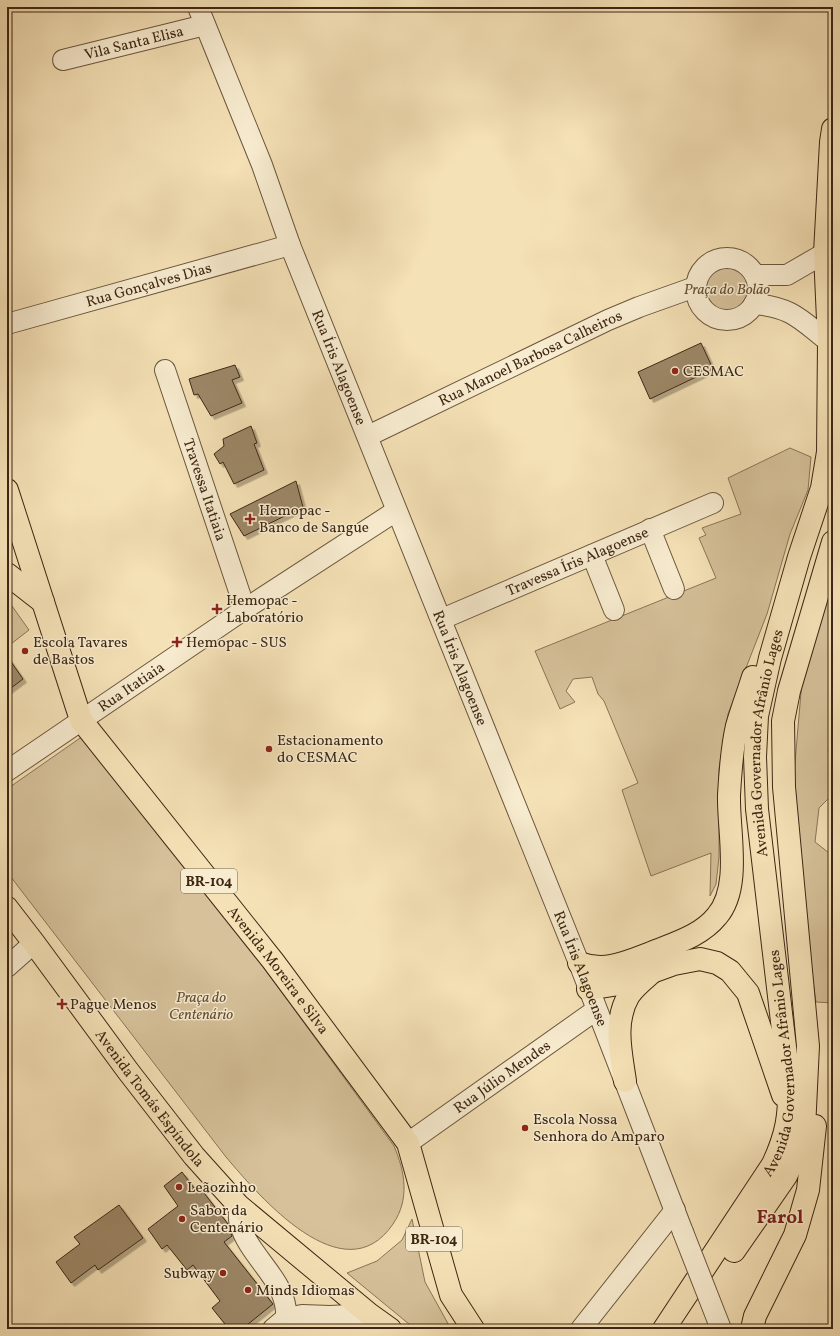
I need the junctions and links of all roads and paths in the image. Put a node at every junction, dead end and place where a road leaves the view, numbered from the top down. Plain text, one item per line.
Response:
1 (198, 7) edge
2 (205, 25) junction
3 (62, 60) dead end
4 (833, 129) edge
5 (290, 245) junction
6 (829, 250) edge
7 (754, 275) junction
8 (695, 287) junction
9 (754, 304) junction
10 (7, 324) edge
11 (829, 342) junction
12 (165, 370) dead end
13 (368, 436) junction
14 (7, 490) edge
15 (713, 503) dead end
16 (396, 511) junction
17 (650, 529) junction
18 (833, 542) edge
19 (592, 555) junction
20 (7, 574) edge
21 (674, 589) dead end
22 (43, 602) junction
23 (245, 609) junction
24 (614, 610) dead end
25 (782, 616) junction
26 (442, 619) junction
27 (81, 720) junction
28 (7, 771) edge
29 (7, 908) edge
30 (34, 943) junction
31 (579, 963) junction
32 (7, 967) edge
33 (650, 974) junction
34 (588, 989) junction
35 (596, 1010) junction
36 (808, 1046) junction
37 (625, 1081) junction
38 (790, 1113) junction
39 (408, 1143) junction
40 (239, 1206) junction
41 (675, 1210) junction
42 (369, 1314) junction
43 (280, 1324) edge
44 (390, 1329) edge
45 (473, 1329) edge
46 (581, 1329) edge
47 (664, 1329) edge
48 (680, 1329) edge
49 (721, 1329) edge
50 (752, 1329) edge

1 - 2 street, Rua Íris Alagoense
2 - 3 street, Vila Santa Elisa
2 - 5 street, Rua Íris Alagoense
4 - 6 main road, Avenida Governador Afrânio Lages
5 - 10 street, Rua Gonçalves Dias
5 - 13 street, Rua Íris Alagoense
6 - 7 street
6 - 11 main road, Avenida Governador Afrânio Lages
7 - 8 street
7 - 9 street
8 - 9 street
8 - 13 street, Rua Manoel Barbosa Calheiros
9 - 11 street
11 - 25 main road, Avenida Governador Afrânio Lages
12 - 23 street, Travessa Itatiaia
13 - 16 street, Rua Íris Alagoense
14 - 22 main road, Avenida Moreira e Silva / BR-104
15 - 17 street, Travessa Íris Alagoense
16 - 23 street, Rua Itatiaia
16 - 26 street, Rua Íris Alagoense
17 - 19 street, Travessa Íris Alagoense
17 - 21 street
18 - 36 main road, Avenida Governador Afrânio Lages
19 - 24 street
19 - 26 street, Travessa Íris Alagoense
20 - 22 main road
22 - 27 main road, Avenida Moreira e Silva / BR-104
23 - 27 street, Rua Itatiaia
25 - 31 main road
25 - 38 main road, Avenida Governador Afrânio Lages
26 - 31 street, Rua Íris Alagoense
27 - 28 street, Rua Itatiaia
27 - 39 main road, Avenida Moreira e Silva / BR-104
29 - 30 main road, Avenida Tomás Espíndola
30 - 32 street
30 - 40 main road, Avenida Tomás Espíndola
31 - 34 street, Rua Íris Alagoense
33 - 34 main road
33 - 37 main road
33 - 38 main road
34 - 35 street, Rua Íris Alagoense
35 - 37 street, Rua Íris Alagoense
35 - 39 street, Rua Júlio Mendes
36 - 48 main road, Avenida Governador Afrânio Lages
36 - 50 main road
37 - 41 street, Rua Íris Alagoense
38 - 47 main road, Avenida Governador Afrânio Lages
39 - 45 main road, Avenida Moreira e Silva / BR-104
40 - 42 main road, Avenida Tomás Espíndola
40 - 43 street
41 - 46 street
41 - 49 street, Rua Íris Alagoense, bridge
42 - 43 street
42 - 44 main road, Avenida Tomás Espíndola

